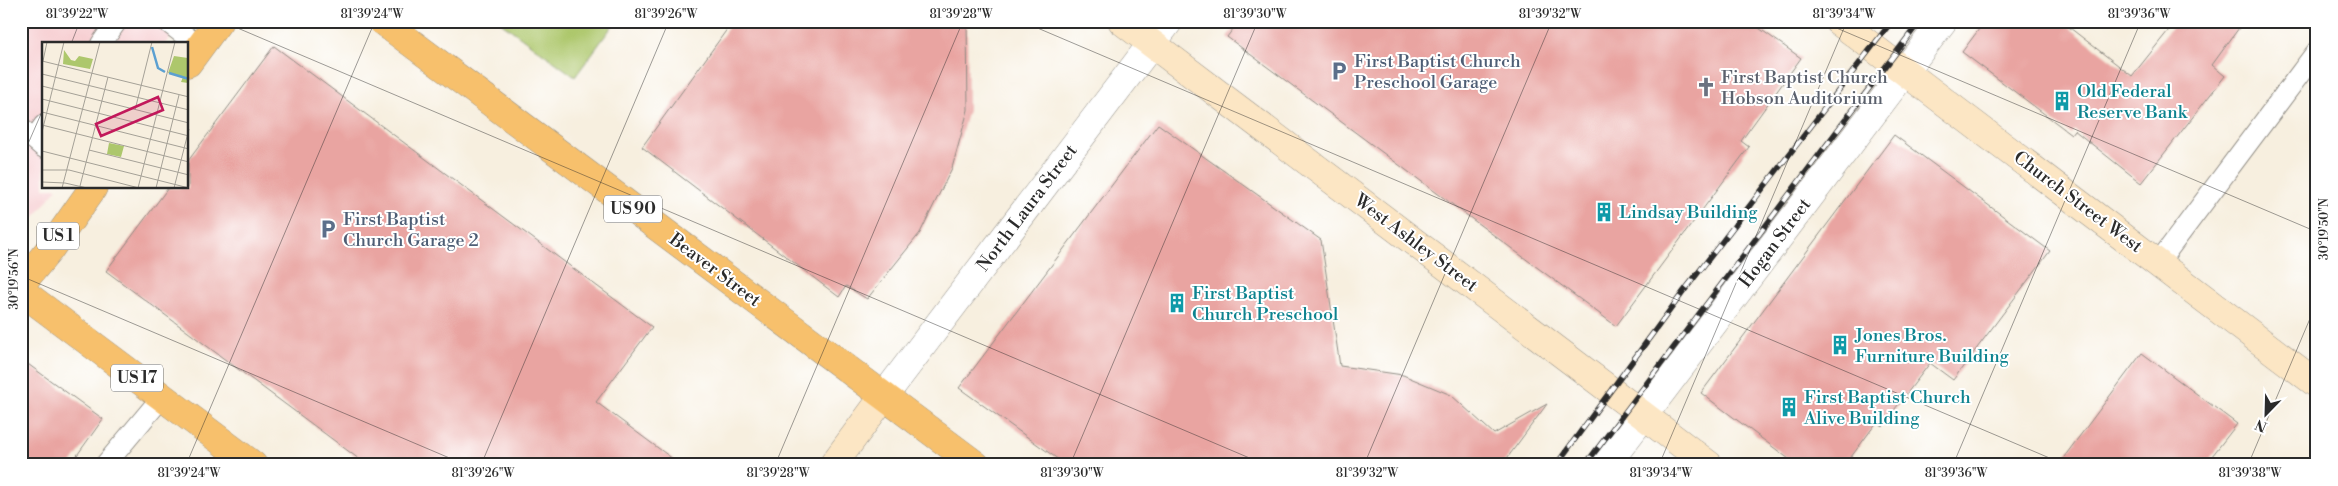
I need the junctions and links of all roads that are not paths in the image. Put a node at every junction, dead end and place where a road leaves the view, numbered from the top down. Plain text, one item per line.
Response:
1 (117, 21) edge
2 (166, 21) edge
3 (219, 21) edge
4 (382, 21) edge
5 (1122, 21) edge
6 (1170, 21) edge
7 (1838, 21) edge
8 (1944, 21) edge
9 (102, 42) edge
10 (183, 42) edge
11 (1152, 44) junction
12 (2317, 52) edge
13 (194, 55) edge
14 (1905, 71) junction
15 (90, 189) edge
16 (2158, 263) junction
17 (21, 284) edge
18 (21, 291) edge
19 (2317, 384) edge
20 (884, 396) junction
21 (162, 397) junction
22 (1644, 415) junction
23 (105, 465) edge
24 (253, 465) edge
25 (833, 465) edge
26 (976, 465) edge
27 (1606, 465) edge
28 (1709, 465) edge

1 - 9 lane
2 - 10 lane
3 - 13 main road
4 - 20 main road, Beaver Street / US 90
5 - 11 street, West Ashley Street
6 - 11 street, North Laura Street
7 - 14 street, Church Street West
8 - 14 street, Hogan Street
11 - 20 street, North Laura Street
11 - 22 street, West Ashley Street
12 - 16 lane
14 - 16 street, Church Street West
14 - 22 street, Hogan Street
15 - 17 main road, US 1
16 - 19 street, Church Street West
18 - 21 main road, US 17
20 - 25 street
20 - 26 main road, Beaver Street / US 90
21 - 23 lane
21 - 24 main road, US 17
22 - 27 street, Hogan Street
22 - 28 street, West Ashley Street

